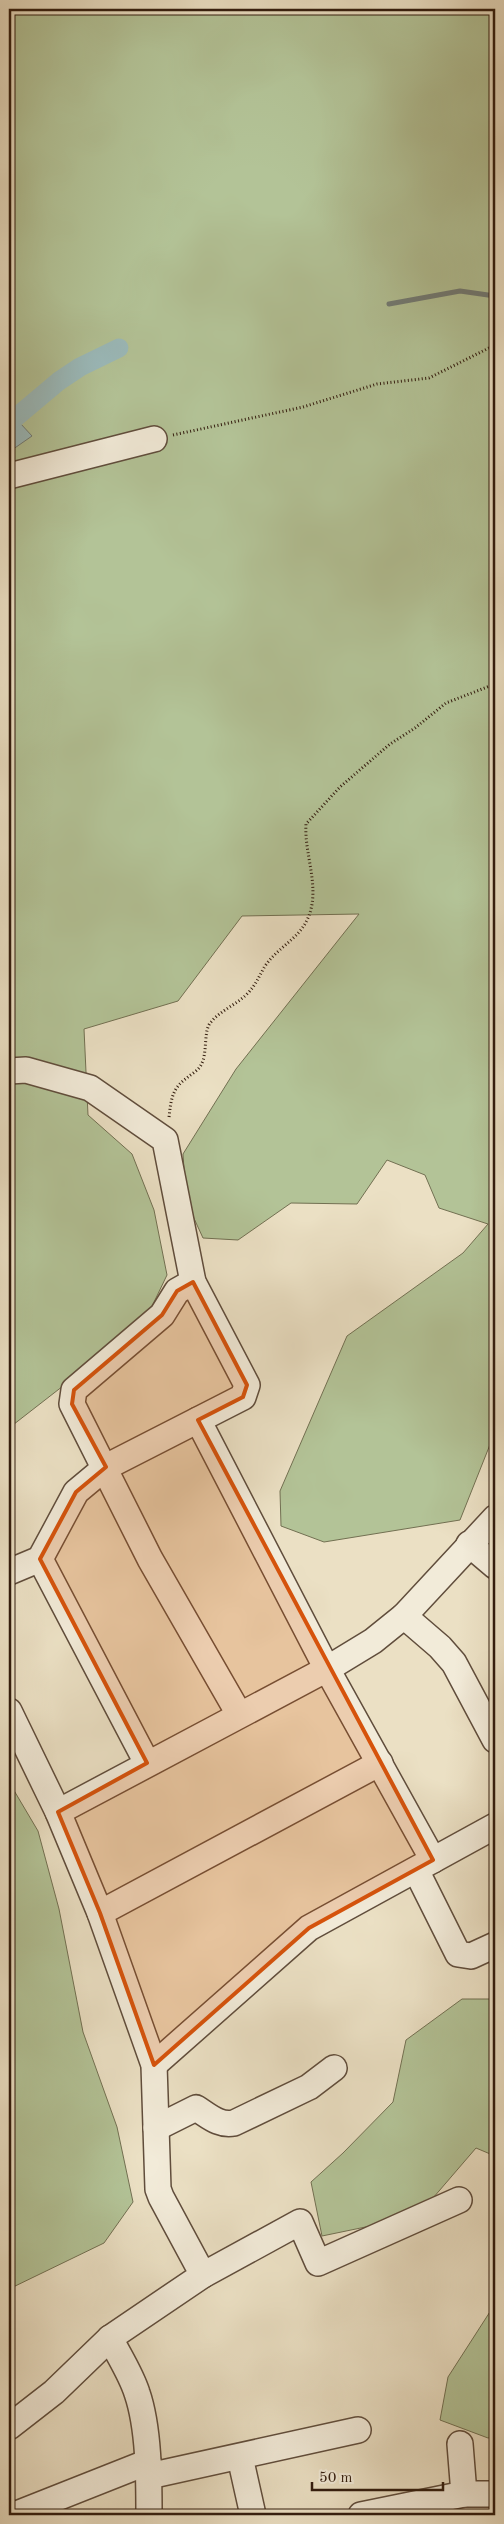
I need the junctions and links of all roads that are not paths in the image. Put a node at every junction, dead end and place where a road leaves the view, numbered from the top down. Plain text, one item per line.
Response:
1 (154, 439) road end
2 (9, 476) edge
3 (9, 1071) edge
4 (193, 1282) junction
5 (198, 1420) junction
6 (106, 1467) junction
7 (495, 1518) edge
8 (469, 1544) junction
9 (40, 1559) junction
10 (495, 1566) edge
11 (9, 1572) edge
12 (404, 1616) junction
13 (327, 1669) junction
14 (9, 1711) edge
15 (239, 1714) junction
16 (495, 1740) edge
17 (147, 1763) junction
18 (380, 1763) junction
19 (58, 1812) junction
20 (495, 1826) edge
21 (424, 1865) junction
22 (100, 1913) junction
23 (495, 1945) edge
24 (154, 2065) junction
25 (334, 2068) dead end
26 (156, 2128) junction
27 (459, 2200) dead end
28 (203, 2275) junction
29 (110, 2338) junction
30 (9, 2427) edge
31 (358, 2430) dead end
32 (460, 2444) dead end
33 (240, 2457) junction
34 (148, 2469) junction
35 (464, 2494) junction
36 (495, 2494) edge
37 (47, 2510) edge
38 (14, 2515) edge
39 (149, 2515) edge
40 (253, 2515) edge
41 (361, 2515) edge

1 - 2 street
3 - 4 street
4 - 5 street
4 - 6 street
5 - 6 street
5 - 13 street
6 - 9 street
6 - 15 street
7 - 8 street
8 - 10 street
8 - 12 street
9 - 11 street
9 - 17 street
12 - 13 street
12 - 16 street
13 - 15 street
13 - 18 street
14 - 19 street
15 - 17 street
17 - 19 street
18 - 21 street
18 - 22 street
19 - 22 street
20 - 21 street
21 - 23 street
21 - 24 street
22 - 24 street
24 - 26 street
25 - 26 street
26 - 28 street
27 - 28 street
28 - 29 street
29 - 30 street
29 - 34 street
31 - 33 street
32 - 35 street
33 - 34 street
33 - 40 street
34 - 37 street
34 - 39 street
35 - 36 street
35 - 41 street
37 - 38 street

